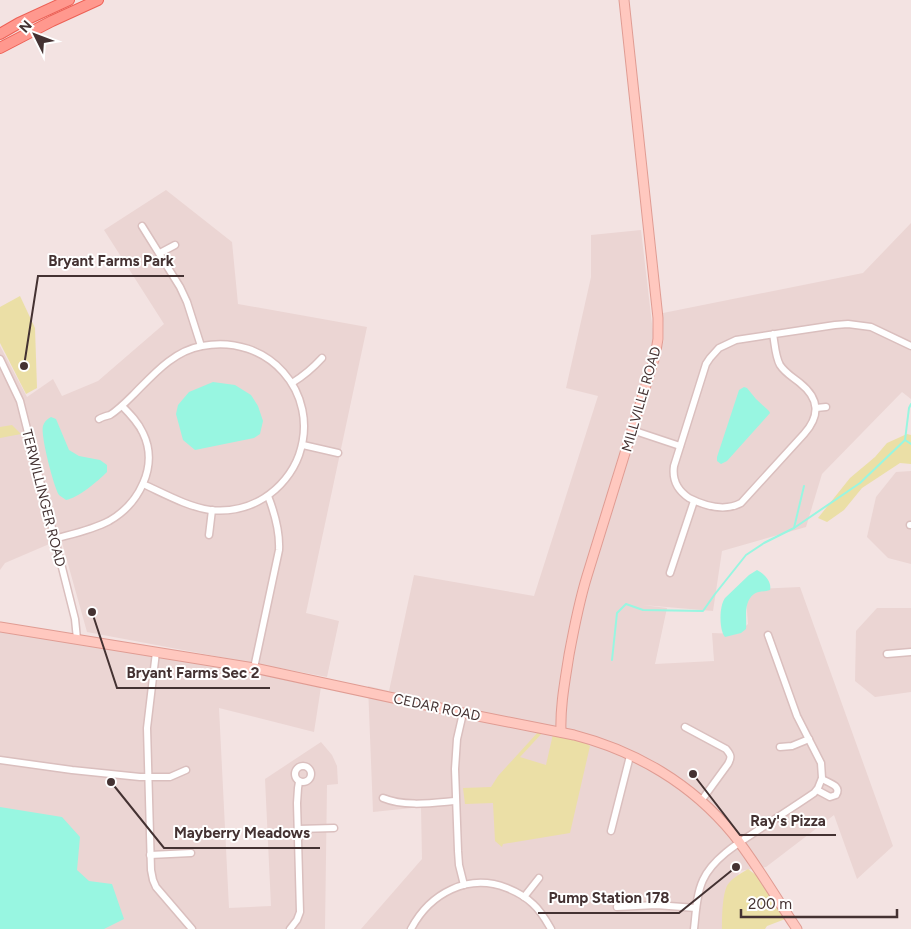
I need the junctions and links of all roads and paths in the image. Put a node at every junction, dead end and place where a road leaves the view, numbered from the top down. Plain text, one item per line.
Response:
1 (68, 0) edge
2 (98, 0) edge
3 (624, 0) edge
4 (0, 34) edge
5 (0, 48) edge
6 (142, 226) dead end
7 (175, 245) dead end
8 (160, 253) junction
9 (773, 334) junction
10 (201, 346) junction
11 (911, 346) edge
12 (322, 358) dead end
13 (0, 359) edge
14 (292, 383) junction
15 (122, 406) junction
16 (826, 407) dead end
17 (816, 408) junction
18 (99, 418) dead end
19 (632, 430) junction
20 (302, 445) junction
21 (680, 446) junction
22 (338, 453) dead end
23 (143, 484) junction
24 (268, 496) junction
25 (694, 501) junction
26 (212, 510) junction
27 (208, 536) dead end
28 (54, 539) junction
29 (670, 573) dead end
30 (0, 627) edge
31 (768, 634) dead end
32 (77, 639) junction
33 (156, 652) junction
34 (911, 652) edge
35 (887, 654) dead end
36 (254, 668) junction
37 (463, 714) junction
38 (685, 726) dead end
39 (561, 732) junction
40 (809, 739) junction
41 (780, 747) dead end
42 (630, 756) junction
43 (0, 760) edge
44 (186, 770) dead end
45 (148, 777) junction
46 (822, 779) junction
47 (299, 782) dead end
48 (817, 790) junction
49 (383, 798) dead end
50 (455, 801) junction
51 (701, 801) junction
52 (298, 828) junction
53 (334, 828) dead end
54 (611, 831) dead end
55 (739, 843) junction
56 (190, 854) dead end
57 (150, 855) junction
58 (539, 878) dead end
59 (464, 885) junction
60 (524, 897) junction
61 (617, 907) dead end
62 (696, 908) junction
63 (192, 929) edge
64 (290, 929) edge
65 (412, 929) edge
66 (550, 929) edge
67 (694, 929) edge
68 (797, 929) edge

1 - 4 main road
2 - 5 main road
3 - 19 street, MILLVILLE ROAD
6 - 8 street
7 - 8 street
8 - 10 street
9 - 11 street
9 - 17 street
9 - 21 street
10 - 14 street
10 - 15 street
12 - 14 street
13 - 28 street, TERWILLINGER ROAD
14 - 20 street
15 - 18 street
15 - 23 street
16 - 17 street
17 - 25 street
19 - 21 street
19 - 39 street, MILLVILLE ROAD
20 - 22 street
20 - 24 street
21 - 25 street
23 - 26 street
23 - 28 street
24 - 26 street
24 - 36 street
25 - 29 street
26 - 27 street
28 - 32 street, TERWILLINGER ROAD
30 - 32 street, CEDAR ROAD
31 - 40 street
32 - 33 street, CEDAR ROAD
33 - 36 street, CEDAR ROAD
33 - 45 street
34 - 35 street
36 - 37 street, CEDAR ROAD
37 - 39 street, CEDAR ROAD
37 - 50 street
38 - 51 street
39 - 42 street, CEDAR ROAD
40 - 41 street
40 - 46 street
42 - 51 street, CEDAR ROAD
42 - 54 street
43 - 45 street
44 - 45 street
45 - 57 street
46 - 48 street
46 - 48 street
47 - 52 street
48 - 55 street
49 - 50 street
50 - 59 street
51 - 55 street, CEDAR ROAD
52 - 53 street
52 - 64 street
55 - 62 street
55 - 68 street, CEDAR ROAD
56 - 57 street
57 - 63 street
58 - 60 street
59 - 60 street
59 - 65 street
60 - 66 street
61 - 62 street
62 - 67 street

